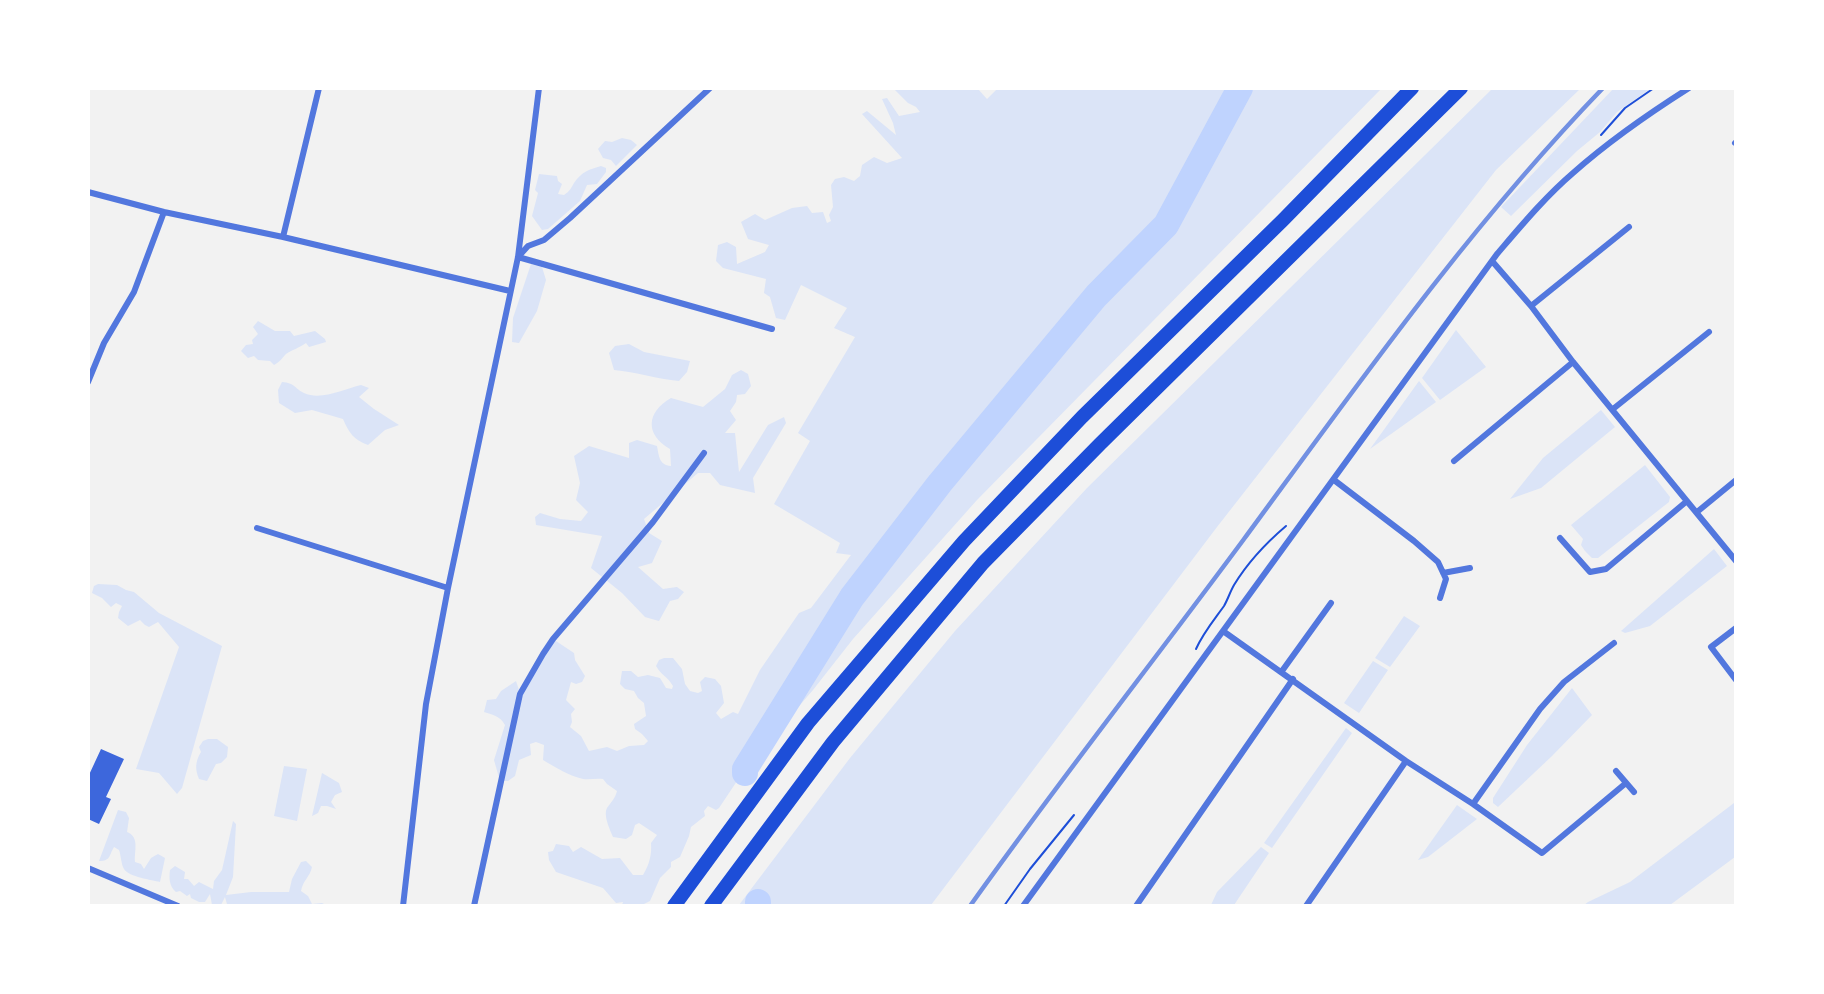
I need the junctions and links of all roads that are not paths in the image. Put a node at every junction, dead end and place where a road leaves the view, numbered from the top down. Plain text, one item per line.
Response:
1 (319, 88) edge
2 (539, 88) edge
3 (710, 88) edge
4 (1412, 88) edge
5 (1461, 88) edge
6 (1689, 88) edge
7 (88, 192) edge
8 (165, 212) junction
9 (1629, 227) dead end
10 (283, 237) junction
11 (518, 256) junction
12 (1492, 261) junction
13 (510, 291) junction
14 (1531, 306) junction
15 (772, 328) dead end
16 (1709, 332) dead end
17 (1573, 362) junction
18 (88, 382) edge
19 (1613, 410) junction
20 (705, 453) dead end
21 (1454, 461) dead end
22 (1334, 480) junction
23 (1736, 480) edge
24 (1687, 501) junction
25 (1697, 512) junction
26 (257, 528) dead end
27 (1560, 538) dead end
28 (1736, 561) edge
29 (1470, 568) dead end
30 (1443, 573) junction
31 (448, 588) junction
32 (1440, 598) dead end
33 (1331, 603) dead end
34 (1736, 628) edge
35 (1223, 631) junction
36 (1614, 643) dead end
37 (1282, 671) junction
38 (1293, 679) junction
39 (1736, 680) edge
40 (1406, 760) junction
41 (1616, 771) dead end
42 (1626, 783) junction
43 (1634, 792) dead end
44 (1473, 804) junction
45 (88, 868) edge
46 (178, 906) edge
47 (403, 906) edge
48 (474, 906) edge
49 (674, 906) edge
50 (711, 906) edge
51 (1023, 906) edge
52 (1136, 906) edge
53 (1306, 906) edge

1 - 10 street
2 - 11 street
3 - 11 street
4 - 49 highway
5 - 50 highway
6 - 12 street
7 - 8 street
8 - 10 street
8 - 18 street
9 - 14 street
10 - 13 street
11 - 13 street
11 - 15 street
12 - 14 street
12 - 22 street
13 - 31 street
14 - 17 street
16 - 19 street
17 - 19 street
17 - 21 street
19 - 24 street
20 - 48 street
22 - 30 street
22 - 35 street
23 - 25 street
24 - 25 street
24 - 27 street
25 - 28 street
26 - 31 street
29 - 30 street
30 - 32 street
31 - 47 street
33 - 37 street
34 - 39 street
35 - 37 street
35 - 51 street
36 - 44 street
37 - 38 street
38 - 40 street
38 - 52 street
40 - 44 street
40 - 53 street
41 - 42 street
42 - 43 street
42 - 44 street
45 - 46 street

